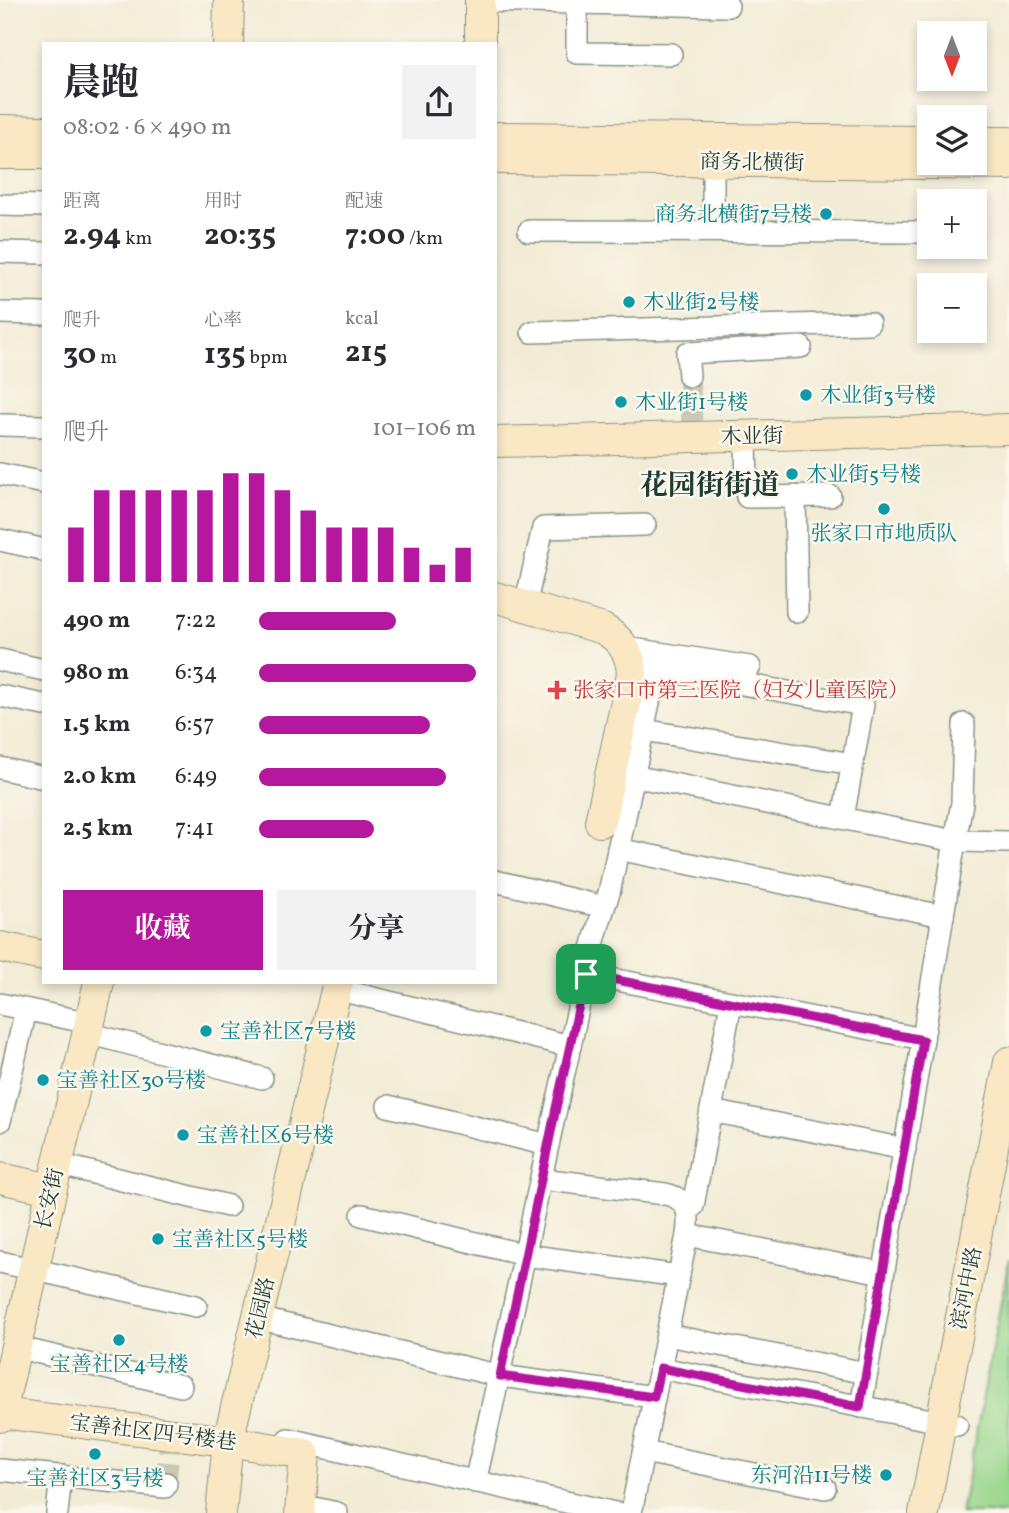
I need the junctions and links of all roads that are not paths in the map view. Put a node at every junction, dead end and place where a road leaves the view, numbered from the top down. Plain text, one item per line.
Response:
1 (229, 0) edge
2 (480, 0) edge
3 (639, 2) edge
4 (577, 3) junction
5 (728, 6) dead end
6 (228, 42) edge
7 (480, 42) edge
8 (671, 54) dead end
9 (0, 130) edge
10 (42, 131) edge
11 (497, 137) edge
12 (917, 142) edge
13 (987, 142) edge
14 (1009, 142) edge
15 (713, 150) junction
16 (0, 153) edge
17 (42, 154) edge
18 (497, 159) edge
19 (1009, 165) edge
20 (0, 205) edge
21 (42, 206) edge
22 (529, 231) dead end
23 (713, 231) junction
24 (917, 232) edge
25 (0, 252) edge
26 (42, 253) edge
27 (0, 313) edge
28 (42, 314) edge
29 (869, 323) dead end
30 (687, 328) junction
31 (532, 332) dead end
32 (801, 347) dead end
33 (688, 353) junction
34 (689, 376) tunnel mouth
35 (0, 425) edge
36 (42, 426) edge
37 (1009, 429) edge
38 (746, 436) junction
39 (497, 442) edge
40 (0, 474) edge
41 (42, 484) edge
42 (795, 496) junction
43 (830, 496) dead end
44 (645, 525) dead end
45 (0, 540) edge
46 (42, 550) edge
47 (497, 598) edge
48 (525, 606) junction
49 (797, 612) dead end
50 (0, 660) edge
51 (638, 661) junction
52 (750, 667) dead end
53 (42, 670) edge
54 (0, 696) edge
55 (42, 705) edge
56 (964, 724) dead end
57 (643, 730) junction
58 (853, 764) junction
59 (0, 768) edge
60 (633, 776) junction
61 (42, 778) edge
62 (843, 818) junction
63 (600, 822) dead end
64 (955, 841) junction
65 (1009, 842) edge
66 (618, 849) junction
67 (497, 881) edge
68 (604, 907) junction
69 (943, 916) junction
70 (0, 947) edge
71 (42, 956) edge
72 (586, 974) junction
73 (99, 984) edge
74 (337, 986) edge
75 (731, 1003) junction
76 (0, 1004) edge
77 (26, 1010) junction
78 (88, 1028) junction
79 (923, 1040) junction
80 (570, 1046) junction
81 (1009, 1062) edge
82 (262, 1077) dead end
83 (388, 1106) dead end
84 (711, 1111) junction
85 (1, 1113) edge
86 (548, 1145) junction
87 (905, 1149) junction
88 (1009, 1156) edge
89 (54, 1177) junction
90 (0, 1178) edge
91 (541, 1178) junction
92 (228, 1206) dead end
93 (687, 1210) junction
94 (362, 1215) dead end
95 (687, 1235) junction
96 (525, 1255) junction
97 (0, 1262) edge
98 (33, 1269) junction
99 (883, 1273) junction
100 (679, 1276) junction
101 (196, 1306) dead end
102 (258, 1318) junction
103 (667, 1335) junction
104 (15, 1347) junction
105 (660, 1368) junction
106 (867, 1373) junction
107 (500, 1376) junction
108 (181, 1386) dead end
109 (654, 1397) junction
110 (860, 1407) junction
111 (0, 1415) edge
112 (949, 1424) junction
113 (228, 1441) junction
114 (296, 1446) junction
115 (643, 1452) junction
116 (0, 1470) edge
117 (61, 1476) junction
118 (475, 1482) junction
119 (166, 1483) dead end
120 (825, 1488) dead end
121 (300, 1509) edge
122 (57, 1513) edge
123 (221, 1513) edge
124 (337, 1513) edge
125 (615, 1513) edge
126 (631, 1513) edge
127 (924, 1513) edge
128 (941, 1513) edge

1 - 6 street
2 - 4 street
2 - 7 street
3 - 4 street
3 - 5 street
4 - 8 street
9 - 10 street
11 - 15 street, 商务北横街
12 - 15 street, 商务北横街
13 - 14 street
15 - 18 street, 商务北横街
15 - 19 street, 商务北横街
15 - 23 street
16 - 17 street
20 - 21 street
22 - 23 street
23 - 24 street
25 - 26 street
27 - 28 street
29 - 30 street
30 - 31 street
30 - 33 street
32 - 33 street
33 - 34 street
35 - 36 street
37 - 38 street, 木业街
38 - 39 street, 木业街
38 - 42 street
40 - 41 street
42 - 43 street
42 - 49 street
44 - 48 street
45 - 46 street
47 - 48 street
48 - 51 street
50 - 53 street
51 - 52 street
51 - 57 street
51 - 58 street
51 - 63 street
54 - 55 street
56 - 64 street
57 - 58 street
57 - 60 street
58 - 62 street
59 - 61 street
60 - 62 street
60 - 66 street
62 - 64 street
64 - 65 street
64 - 69 street
66 - 68 street
66 - 69 street
67 - 68 street
68 - 72 street
69 - 79 street
70 - 71 street
72 - 75 street
72 - 80 street
73 - 78 street, 长安街
74 - 80 street
74 - 102 street, 花园路
75 - 79 street
75 - 84 street
76 - 77 street
77 - 78 street
77 - 85 street
78 - 82 street
78 - 89 street, 长安街
79 - 87 street
80 - 86 street
81 - 112 street, 滨河中路
83 - 86 street
84 - 87 street
84 - 93 street
86 - 91 street
87 - 99 street
88 - 112 street, 滨河中路
89 - 90 street
89 - 92 street
89 - 98 street, 长安街
91 - 93 street
91 - 96 street
93 - 95 street
94 - 96 street
95 - 99 street
95 - 100 street
96 - 100 street
96 - 107 street
97 - 98 street
98 - 101 street
98 - 104 street, 长安街
99 - 106 street
100 - 103 street
102 - 107 street
102 - 113 street, 花园路
103 - 105 street
103 - 106 street
104 - 108 street
104 - 111 street, 长安街
105 - 109 street
105 - 110 street
106 - 110 street
107 - 109 street
107 - 118 street
109 - 115 street
110 - 112 street
111 - 113 street, 宝善社区四号楼巷
112 - 127 street, 滨河中路
112 - 128 street, 滨河中路
113 - 114 street, 宝善社区四号楼巷
113 - 123 street, 花园路
114 - 118 street
114 - 121 street
115 - 120 street
115 - 126 street
116 - 117 street
117 - 119 street
117 - 122 street
118 - 125 street
121 - 124 street

